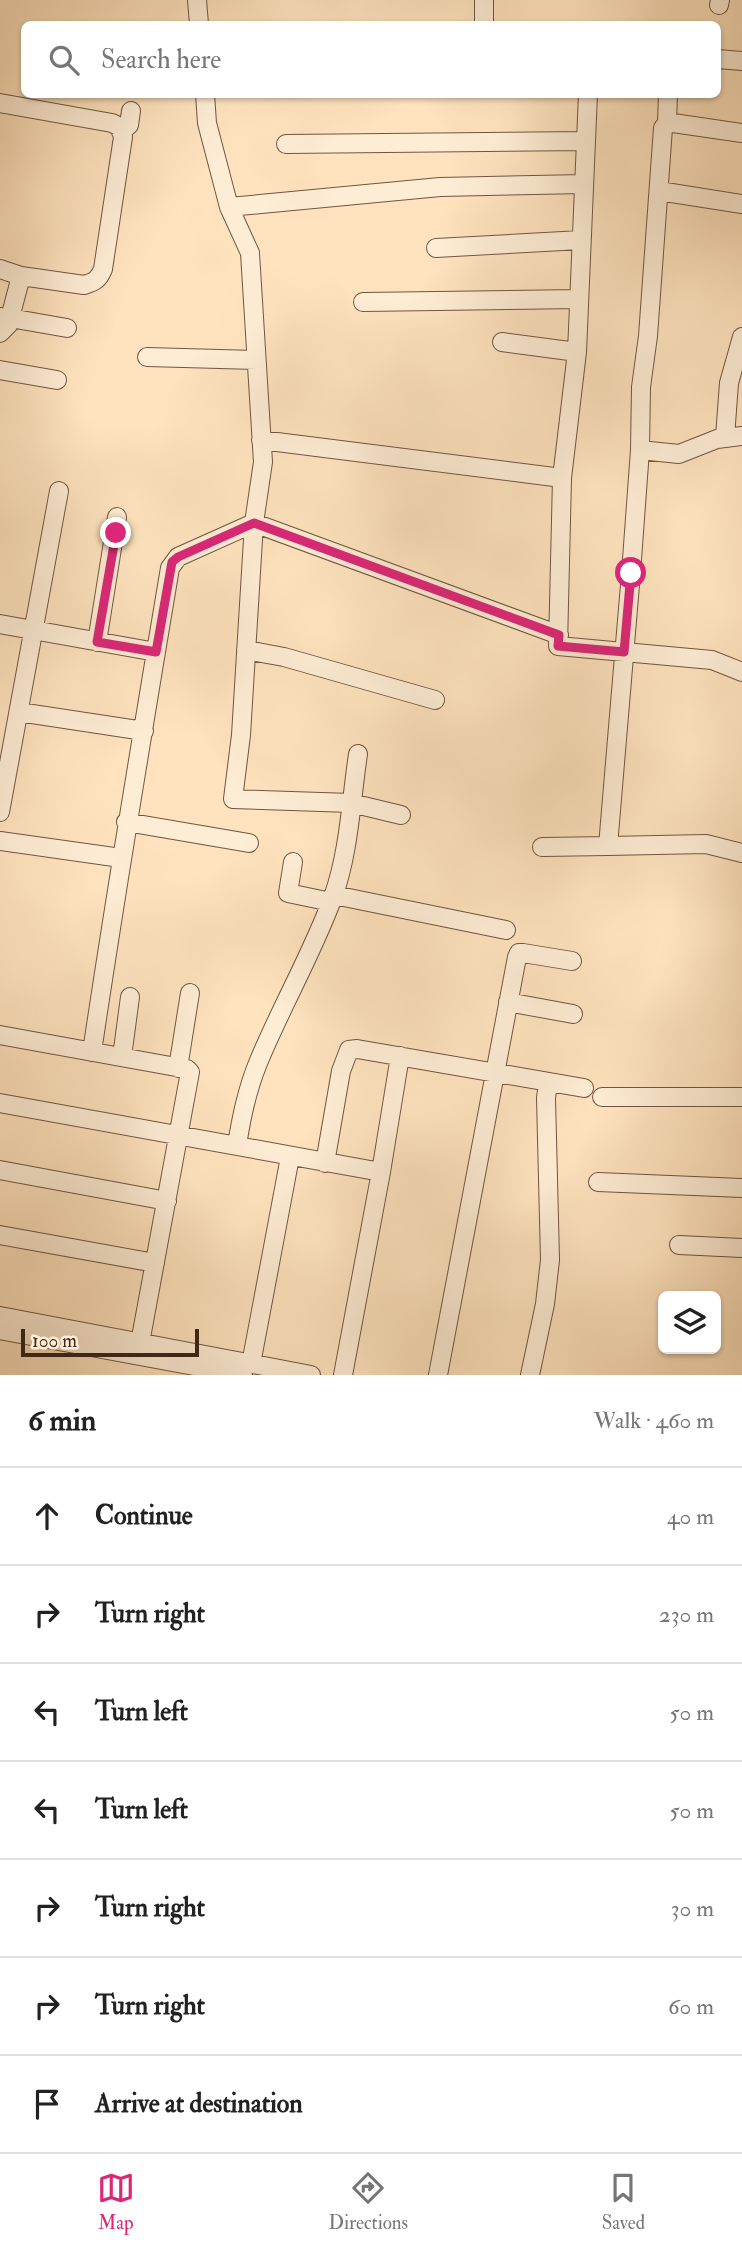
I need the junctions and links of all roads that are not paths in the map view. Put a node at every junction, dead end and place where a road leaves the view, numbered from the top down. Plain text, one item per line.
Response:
1 (197, 0) edge
2 (484, 0) edge
3 (199, 21) edge
4 (484, 21) edge
5 (721, 59) edge
6 (742, 61) edge
7 (205, 98) edge
8 (588, 98) edge
9 (668, 98) edge
10 (0, 103) edge
11 (131, 111) dead end
12 (667, 123) junction
13 (121, 132) junction
14 (742, 133) edge
15 (585, 141) junction
16 (286, 144) dead end
17 (584, 184) junction
18 (659, 191) junction
19 (742, 204) edge
20 (229, 207) junction
21 (581, 240) junction
22 (436, 248) dead end
23 (0, 270) edge
24 (22, 276) junction
25 (579, 299) junction
26 (363, 302) dead end
27 (3, 323) edge
28 (67, 328) dead end
29 (742, 337) edge
30 (502, 342) dead end
31 (577, 352) junction
32 (147, 357) dead end
33 (256, 360) junction
34 (0, 370) edge
35 (57, 380) dead end
36 (733, 436) edge
37 (261, 440) junction
38 (640, 450) junction
39 (562, 478) junction
40 (60, 491) dead end
41 (117, 517) dead end
42 (254, 523) junction
43 (0, 624) edge
44 (33, 631) junction
45 (559, 635) junction
46 (97, 642) junction
47 (246, 650) junction
48 (156, 652) junction
49 (624, 652) junction
50 (742, 672) edge
51 (435, 700) dead end
52 (19, 712) junction
53 (144, 731) junction
54 (358, 754) dead end
55 (351, 803) junction
56 (0, 812) edge
57 (401, 815) dead end
58 (127, 822) junction
59 (0, 841) edge
60 (249, 843) dead end
61 (608, 846) junction
62 (542, 847) dead end
63 (742, 853) edge
64 (121, 858) junction
65 (293, 862) dead end
66 (332, 898) junction
67 (506, 930) dead end
68 (572, 961) dead end
69 (190, 993) dead end
70 (130, 997) dead end
71 (508, 1002) junction
72 (573, 1014) dead end
73 (0, 1035) edge
74 (92, 1052) junction
75 (400, 1056) junction
76 (122, 1057) junction
77 (178, 1068) junction
78 (494, 1073) junction
79 (548, 1083) junction
80 (584, 1088) dead end
81 (602, 1097) dead end
82 (742, 1097) edge
83 (0, 1102) edge
84 (180, 1135) junction
85 (237, 1146) junction
86 (290, 1157) junction
87 (325, 1163) junction
88 (0, 1170) edge
89 (381, 1172) junction
90 (598, 1182) dead end
91 (742, 1188) edge
92 (167, 1201) junction
93 (0, 1236) edge
94 (679, 1245) dead end
95 (742, 1248) edge
96 (155, 1264) junction
97 (0, 1316) edge
98 (0, 1330) edge
99 (72, 1337) junction
100 (140, 1343) junction
101 (196, 1360) junction
102 (247, 1369) edge
103 (311, 1375) edge
104 (343, 1375) edge
105 (438, 1375) edge
106 (530, 1375) edge

1 - 3 street
2 - 4 street
5 - 6 street
7 - 20 street
8 - 15 street
9 - 12 street
10 - 13 street
11 - 13 street
12 - 14 street
12 - 18 street
13 - 24 street
15 - 16 street
15 - 17 street
17 - 20 street
17 - 21 street
18 - 19 street
18 - 38 street
20 - 33 street
21 - 22 street
21 - 25 street
23 - 24 street
24 - 27 street
25 - 26 street
25 - 31 street
27 - 28 street
29 - 36 street
30 - 31 street
31 - 39 street
32 - 33 street
33 - 37 street
34 - 35 street
36 - 38 street
37 - 39 street
37 - 42 street
38 - 49 street
39 - 45 street
40 - 44 street
41 - 46 street
42 - 45 street
42 - 47 street
42 - 48 street
43 - 44 street
44 - 46 street
44 - 52 street
45 - 49 street
46 - 48 street
47 - 51 street
47 - 55 street
48 - 53 street
49 - 50 street
49 - 61 street
52 - 53 street
52 - 56 street
53 - 58 street
54 - 55 street
55 - 57 street
55 - 66 street
58 - 60 street
58 - 64 street
59 - 64 street
61 - 62 street
61 - 63 street
64 - 74 street
65 - 66 street
66 - 67 street
66 - 85 street
68 - 71 street
69 - 77 street
70 - 76 street
71 - 72 street
71 - 78 street
73 - 74 street
74 - 76 street
75 - 78 street
75 - 87 street
75 - 89 street
76 - 77 street
77 - 84 street
78 - 79 street
78 - 105 street
79 - 80 street
79 - 106 street
81 - 82 street
83 - 84 street
84 - 85 street
84 - 92 street
85 - 86 street
86 - 87 street
86 - 102 street
87 - 89 street
88 - 92 street
89 - 104 street
90 - 91 street
92 - 96 street
93 - 96 street
94 - 95 street
96 - 100 street
97 - 99 street
98 - 99 street
99 - 100 street
99 - 101 street
100 - 101 street
101 - 102 street
102 - 103 street

